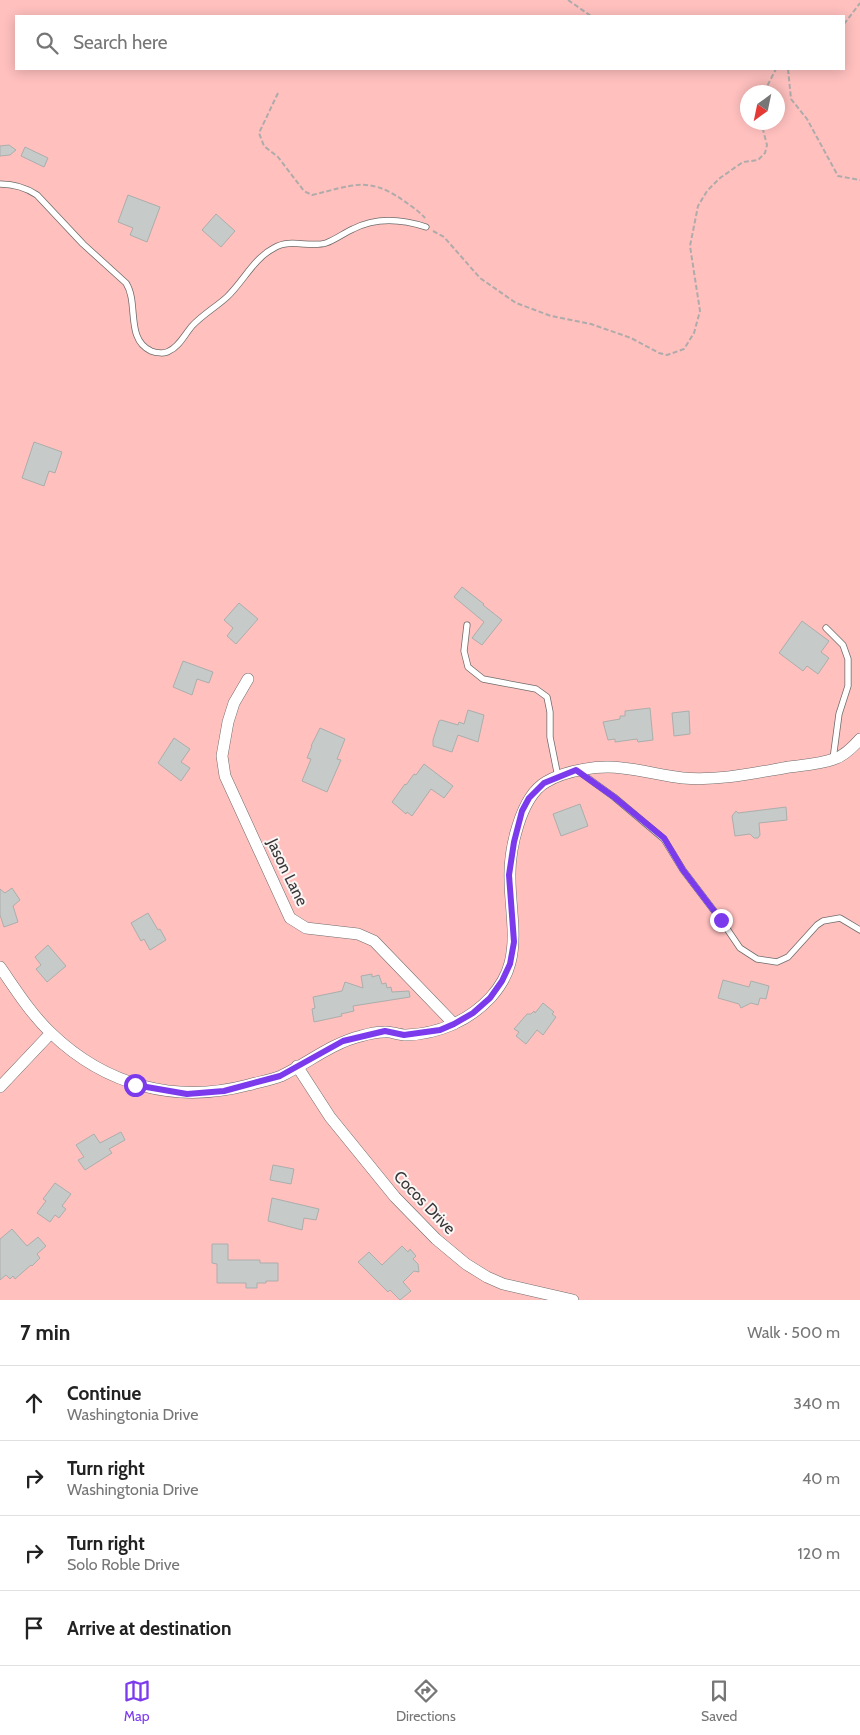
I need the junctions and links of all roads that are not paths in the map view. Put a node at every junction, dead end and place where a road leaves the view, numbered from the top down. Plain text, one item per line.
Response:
1 (0, 184) edge
2 (426, 227) road end
3 (467, 625) dead end
4 (826, 628) dead end
5 (248, 680) dead end
6 (860, 739) edge
7 (833, 760) junction
8 (576, 770) junction
9 (558, 777) junction
10 (860, 929) edge
11 (0, 967) edge
12 (454, 1024) junction
13 (51, 1033) junction
14 (297, 1066) junction
15 (0, 1087) edge
16 (573, 1300) edge

1 - 2 lane
3 - 9 lane
4 - 7 lane
5 - 12 street, Jason Lane
6 - 7 street
7 - 8 street
8 - 9 street
8 - 10 lane
9 - 12 street
11 - 13 street
12 - 14 street
13 - 14 street
13 - 15 street
14 - 16 street, Cocos Drive

